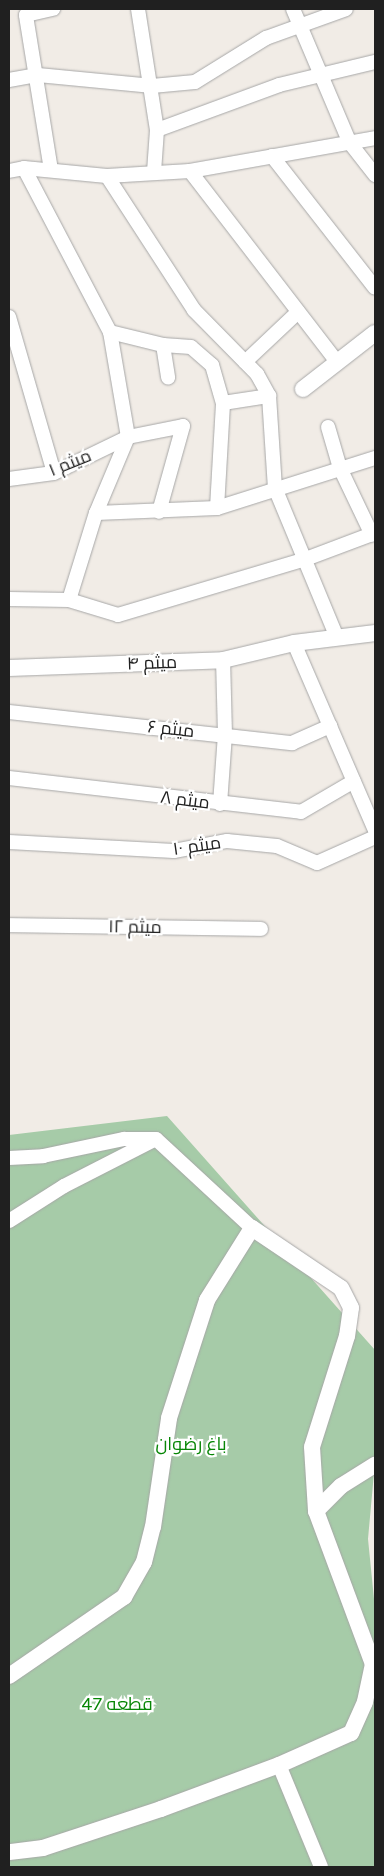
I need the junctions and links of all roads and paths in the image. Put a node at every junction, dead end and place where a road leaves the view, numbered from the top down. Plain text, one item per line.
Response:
1 (53, 9) edge
2 (138, 9) edge
3 (293, 9) edge
4 (346, 9) edge
5 (301, 25) junction
6 (375, 62) edge
7 (38, 75) junction
8 (322, 76) junction
9 (9, 80) edge
10 (152, 86) junction
11 (158, 130) junction
12 (375, 138) edge
13 (350, 143) junction
14 (272, 156) junction
15 (24, 168) junction
16 (51, 170) junction
17 (9, 171) edge
18 (154, 172) junction
19 (190, 172) junction
20 (375, 174) edge
21 (107, 176) junction
22 (375, 288) edge
23 (298, 312) junction
24 (9, 317) edge
25 (110, 332) junction
26 (375, 334) edge
27 (163, 345) junction
28 (244, 362) junction
29 (338, 363) junction
30 (168, 378) dead end
31 (303, 389) dead end
32 (269, 396) junction
33 (223, 403) junction
34 (328, 427) dead end
35 (128, 437) junction
36 (375, 458) edge
37 (340, 468) junction
38 (54, 473) junction
39 (9, 479) edge
40 (275, 488) junction
41 (217, 508) junction
42 (159, 512) junction
43 (96, 513) junction
44 (374, 534) edge
45 (303, 560) junction
46 (9, 599) edge
47 (69, 600) junction
48 (336, 635) junction
49 (375, 635) edge
50 (294, 643) junction
51 (223, 660) junction
52 (9, 668) edge
53 (9, 712) edge
54 (330, 726) junction
55 (225, 735) junction
56 (9, 778) edge
57 (354, 781) junction
58 (220, 804) junction
59 (375, 830) edge
60 (375, 837) edge
61 (9, 842) edge
62 (9, 925) edge
63 (261, 929) dead end
64 (156, 1138) junction
65 (9, 1158) edge
66 (9, 1221) edge
67 (252, 1228) junction
68 (375, 1466) edge
69 (316, 1511) junction
70 (9, 1676) edge
71 (279, 1765) junction
72 (9, 1852) edge
73 (321, 1867) edge

1 - 7 street
2 - 10 street
3 - 5 street
4 - 5 street
5 - 8 street
5 - 10 street
6 - 8 street
7 - 9 street
7 - 10 street
7 - 16 street
8 - 11 street
8 - 13 street
10 - 11 street
11 - 18 street
12 - 13 street
13 - 14 street
13 - 20 street
14 - 19 street
14 - 22 street
15 - 16 street
15 - 17 street
15 - 25 street
16 - 21 street
18 - 19 street
18 - 21 street
19 - 23 street
21 - 28 street
23 - 28 street
23 - 29 street
24 - 38 street
25 - 27 street
25 - 35 street
26 - 29 street
27 - 30 street
27 - 33 street
28 - 32 street
29 - 31 street
32 - 33 street
32 - 40 street
33 - 41 street
34 - 37 street
35 - 38 street, ۱ میثم
35 - 42 street, ۱ میثم
35 - 43 street
36 - 37 street
37 - 40 street
37 - 44 street
38 - 39 street, ۱ میثم
40 - 41 street
40 - 45 street
41 - 42 street
42 - 43 street
43 - 47 street
44 - 45 street
45 - 47 street
45 - 48 street
46 - 47 street
48 - 49 street, ۴ میثم
48 - 50 street, ۴ میثم
50 - 51 street, ۴ میثم
50 - 54 street
51 - 52 street, ۴ میثم
51 - 55 street
53 - 55 street, ۶ میثم
54 - 55 street, ۶ میثم
54 - 57 street
55 - 58 street
56 - 58 street, ۸ میثم
57 - 58 street, ۸ میثم
57 - 59 street
60 - 61 street, ۱۰ میثم
62 - 63 street, ۱۲ میثم
64 - 65 street
64 - 66 street
64 - 67 street
67 - 69 street
67 - 70 street
68 - 69 street
69 - 71 street
71 - 72 street
71 - 73 street

